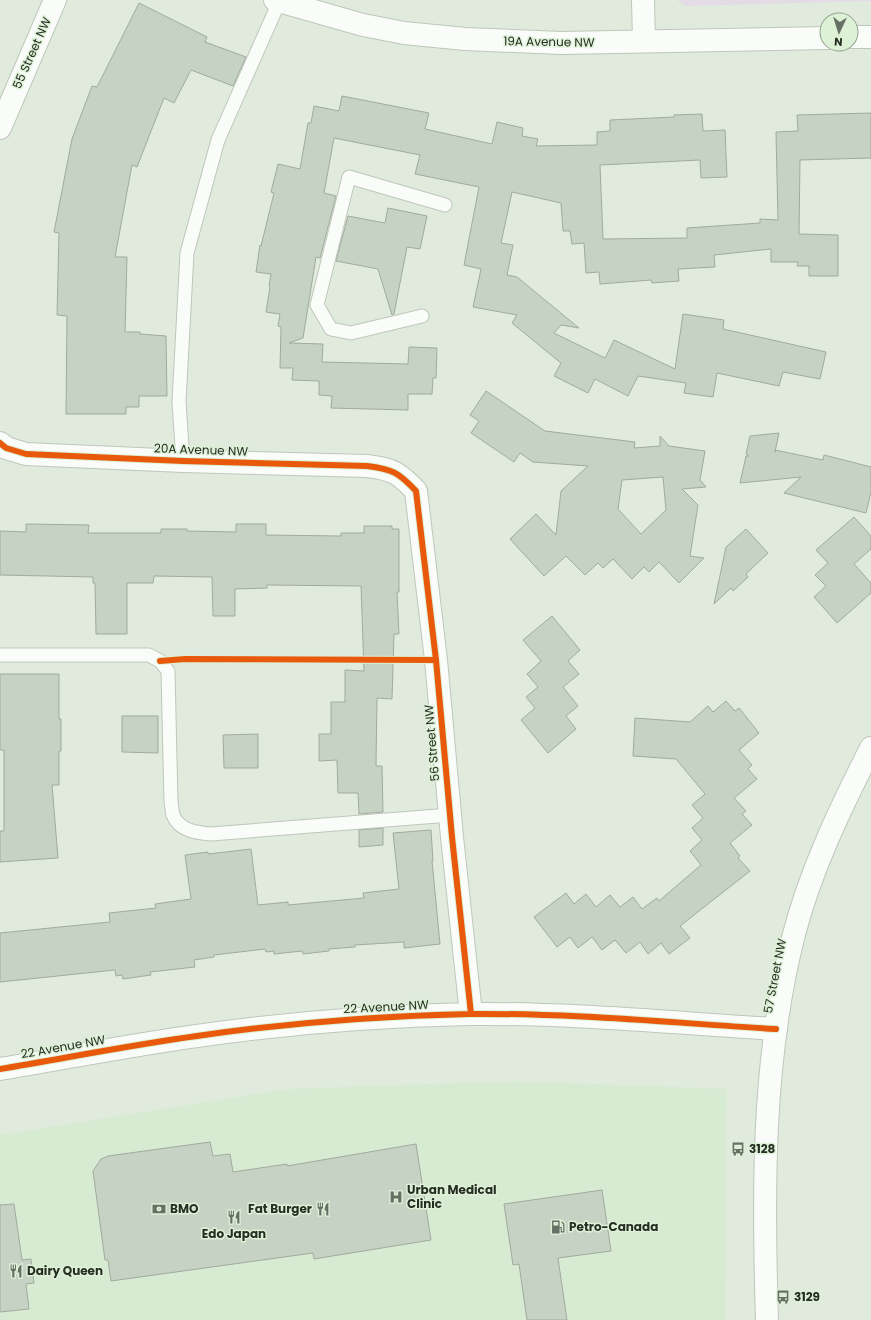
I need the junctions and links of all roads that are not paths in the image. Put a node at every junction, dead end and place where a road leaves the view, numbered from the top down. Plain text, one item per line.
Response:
1 (55, 0) edge
2 (643, 0) edge
3 (277, 1) edge
4 (859, 37) edge
5 (871, 37) edge
6 (819, 38) edge
7 (644, 41) junction
8 (0, 128) edge
9 (445, 205) dead end
10 (422, 316) dead end
11 (0, 443) edge
12 (183, 461) junction
13 (401, 476) joint
14 (0, 655) edge
15 (871, 748) edge
16 (450, 816) junction
17 (470, 1014) junction
18 (776, 1029) junction
19 (0, 1069) edge
20 (767, 1320) edge

1 - 8 street, 55 Street NW
2 - 7 street
3 - 7 street, 19A Avenue NW
3 - 12 lane
4 - 5 street
6 - 7 street, 19A Avenue NW
9 - 10 lane
11 - 12 street, 20A Avenue NW
12 - 13 street, 20A Avenue NW
13 - 16 street, 56 Street NW
14 - 16 lane
15 - 18 street, 57 Street NW
16 - 17 street, 56 Street NW
17 - 18 street, 22 Avenue NW
17 - 19 street, 22 Avenue NW
18 - 20 street, 57 Street NW

